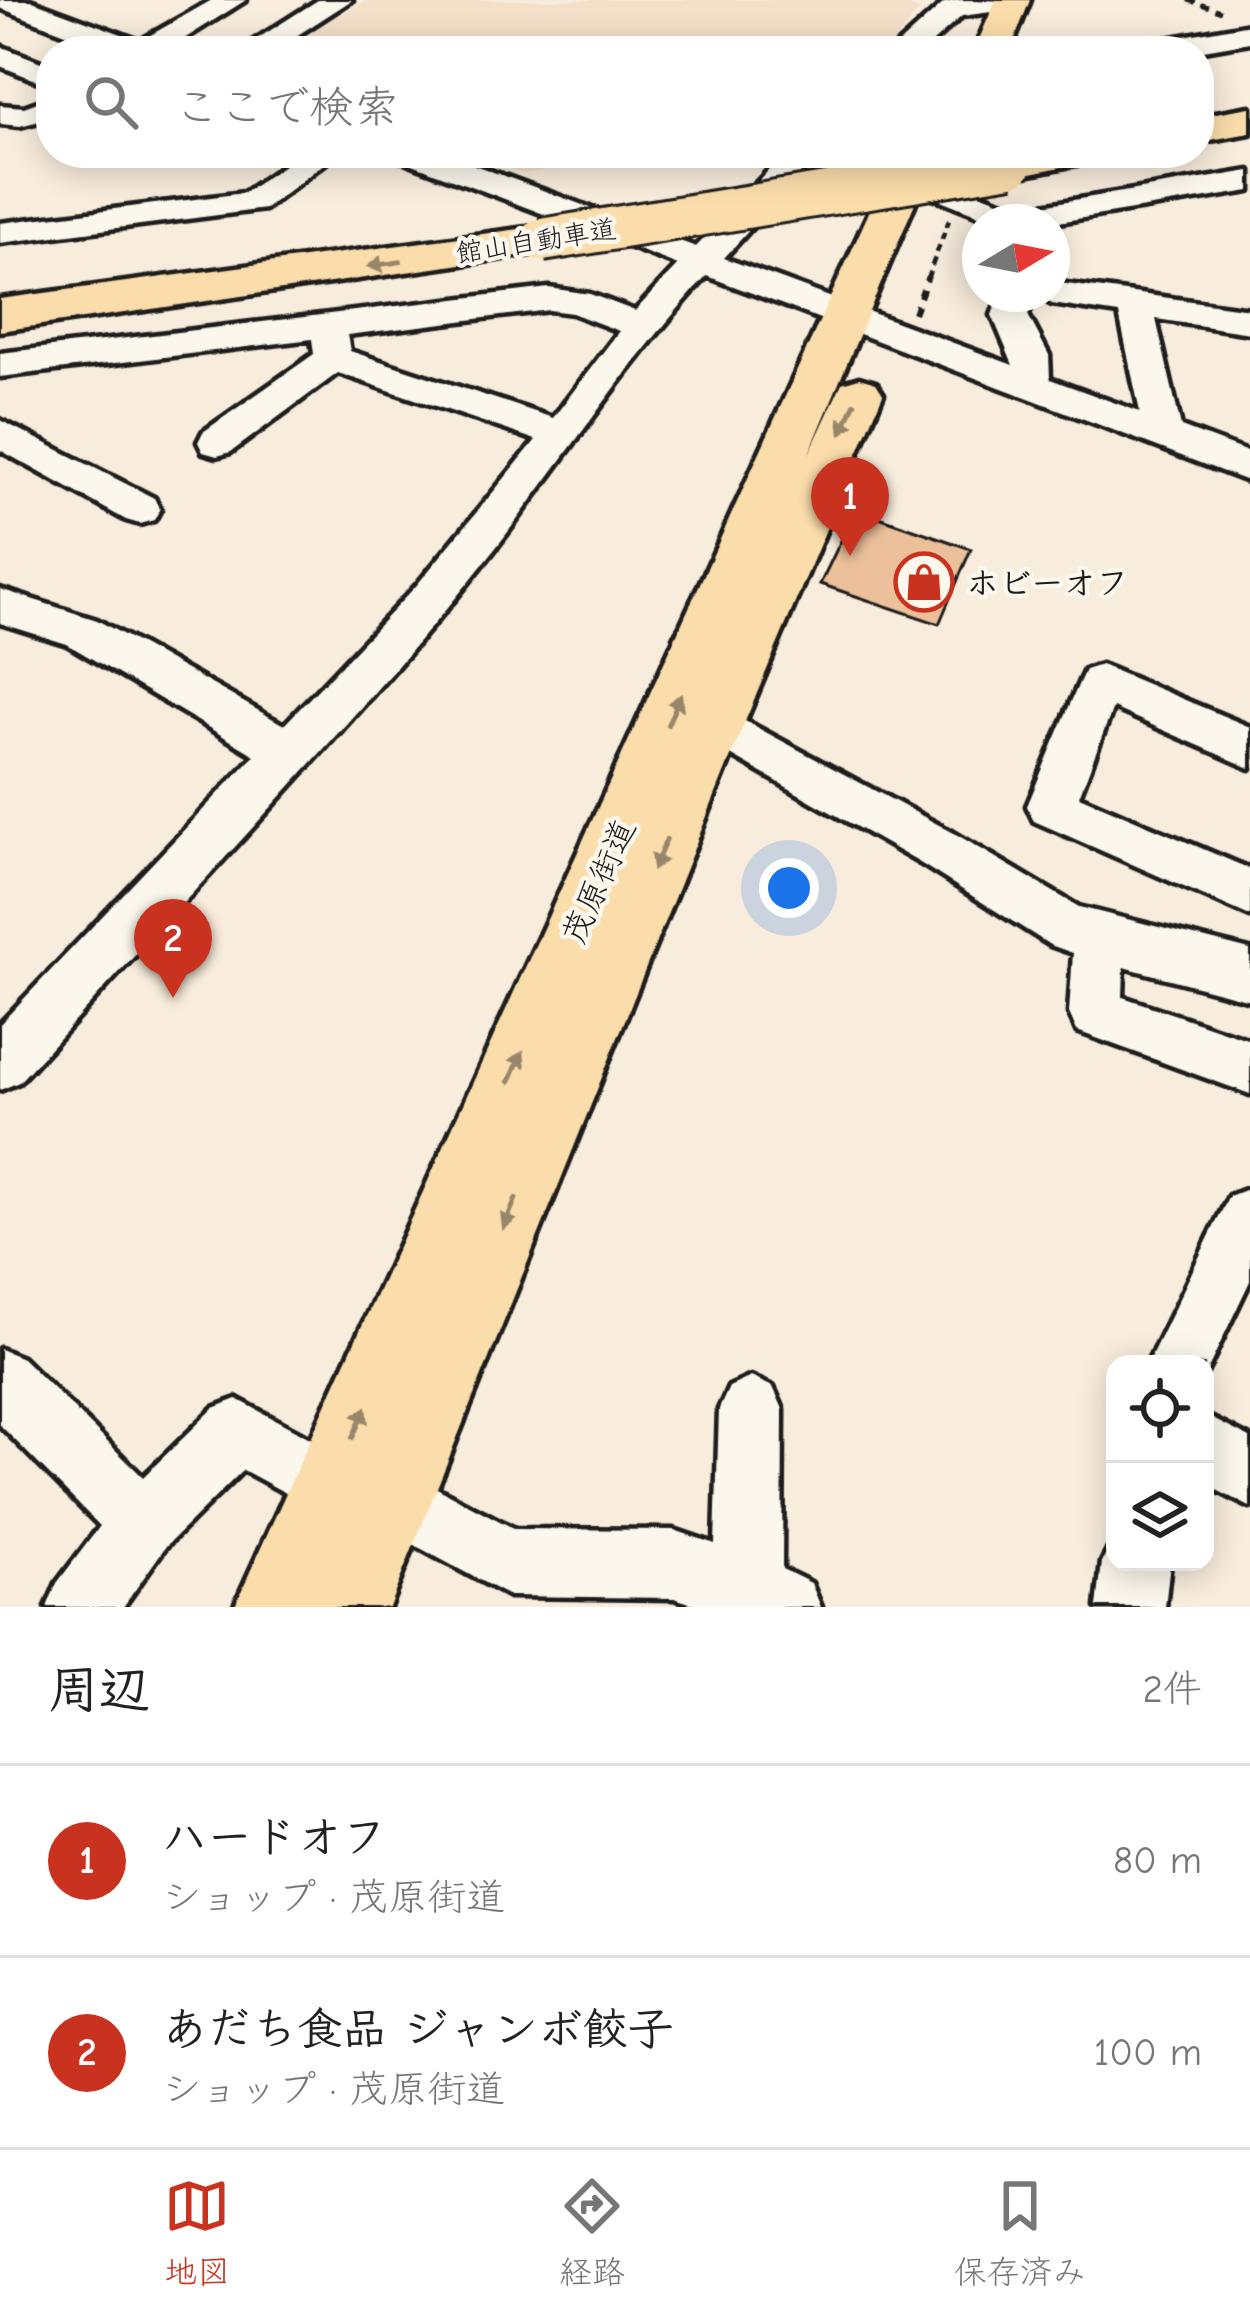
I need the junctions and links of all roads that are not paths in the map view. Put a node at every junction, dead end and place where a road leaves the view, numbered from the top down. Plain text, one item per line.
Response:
1 (4, 0) edge
2 (232, 0) edge
3 (338, 0) edge
4 (977, 3) edge
5 (1250, 32) edge
6 (99, 36) edge
7 (166, 36) edge
8 (278, 36) edge
9 (928, 36) edge
10 (964, 36) edge
11 (987, 36) edge
12 (1214, 39) edge
13 (0, 55) edge
14 (36, 70) edge
15 (1250, 86) edge
16 (1214, 93) edge
17 (36, 114) edge
18 (4, 120) edge
19 (1250, 120) edge
20 (1214, 126) edge
21 (301, 168) edge
22 (453, 168) edge
23 (789, 168) edge
24 (814, 168) edge
25 (990, 168) edge
26 (953, 175) edge
27 (1250, 181) edge
28 (993, 204) edge
29 (1070, 213) edge
30 (530, 226) junction
31 (0, 233) edge
32 (700, 261) junction
33 (0, 279) edge
34 (1070, 296) edge
35 (1135, 306) junction
36 (1011, 312) edge
37 (0, 315) edge
38 (1250, 321) edge
39 (641, 326) junction
40 (884, 327) junction
41 (331, 343) junction
42 (8, 364) edge
43 (1032, 387) junction
44 (0, 432) edge
45 (560, 434) junction
46 (1164, 436) junction
47 (217, 442) dead end
48 (1250, 468) edge
49 (140, 509) dead end
50 (8, 620) edge
51 (715, 724) junction
52 (1250, 748) edge
53 (286, 750) junction
54 (1250, 893) edge
55 (1100, 937) junction
56 (1250, 975) edge
57 (0, 1064) edge
58 (1250, 1067) edge
59 (1250, 1217) edge
60 (1182, 1355) edge
61 (0, 1380) edge
62 (751, 1409) dead end
63 (1214, 1453) edge
64 (1250, 1475) edge
65 (361, 1491) junction
66 (143, 1523) junction
67 (1135, 1571) edge
68 (768, 1598) edge
69 (81, 1607) edge
70 (277, 1607) edge
71 (346, 1607) edge
72 (1131, 1607) edge

1 - 6 street
2 - 7 street
3 - 8 street
4 - 9 street
4 - 10 main road
4 - 11 main road
5 - 12 street
13 - 14 street
15 - 16 highway
17 - 18 street
19 - 20 highway
21 - 31 street
22 - 32 street
23 - 32 street
24 - 30 highway, 館山自動車道
25 - 26 highway, 館山自動車道
26 - 28 street
26 - 30 highway, 館山自動車道, bridge
26 - 40 main road, 茂原街道
27 - 29 street
30 - 33 highway, 館山自動車道
30 -> 37 highway, 館山自動車道
32 - 39 street
32 - 40 street
34 - 35 street
35 - 38 street
35 - 46 street
36 - 43 street
39 - 41 street
39 - 45 street
40 - 43 street
40 -> 51 main road, 茂原街道
65 -> 40 main road, 茂原街道
41 - 42 street
41 - 45 street
41 - 47 street
42 - 44 street
43 - 46 street
44 - 49 street
45 - 53 street
46 - 48 street
50 - 53 street
51 - 55 street
51 -> 65 main road, 茂原街道
52 - 54 street
53 - 57 street
55 - 56 street
55 - 58 street
59 - 60 street
61 - 66 street
62 - 68 street
63 - 64 street
65 - 66 street
65 - 68 street
65 - 70 main road, 茂原街道
65 - 71 main road, 茂原街道
66 - 69 street
67 - 72 street

